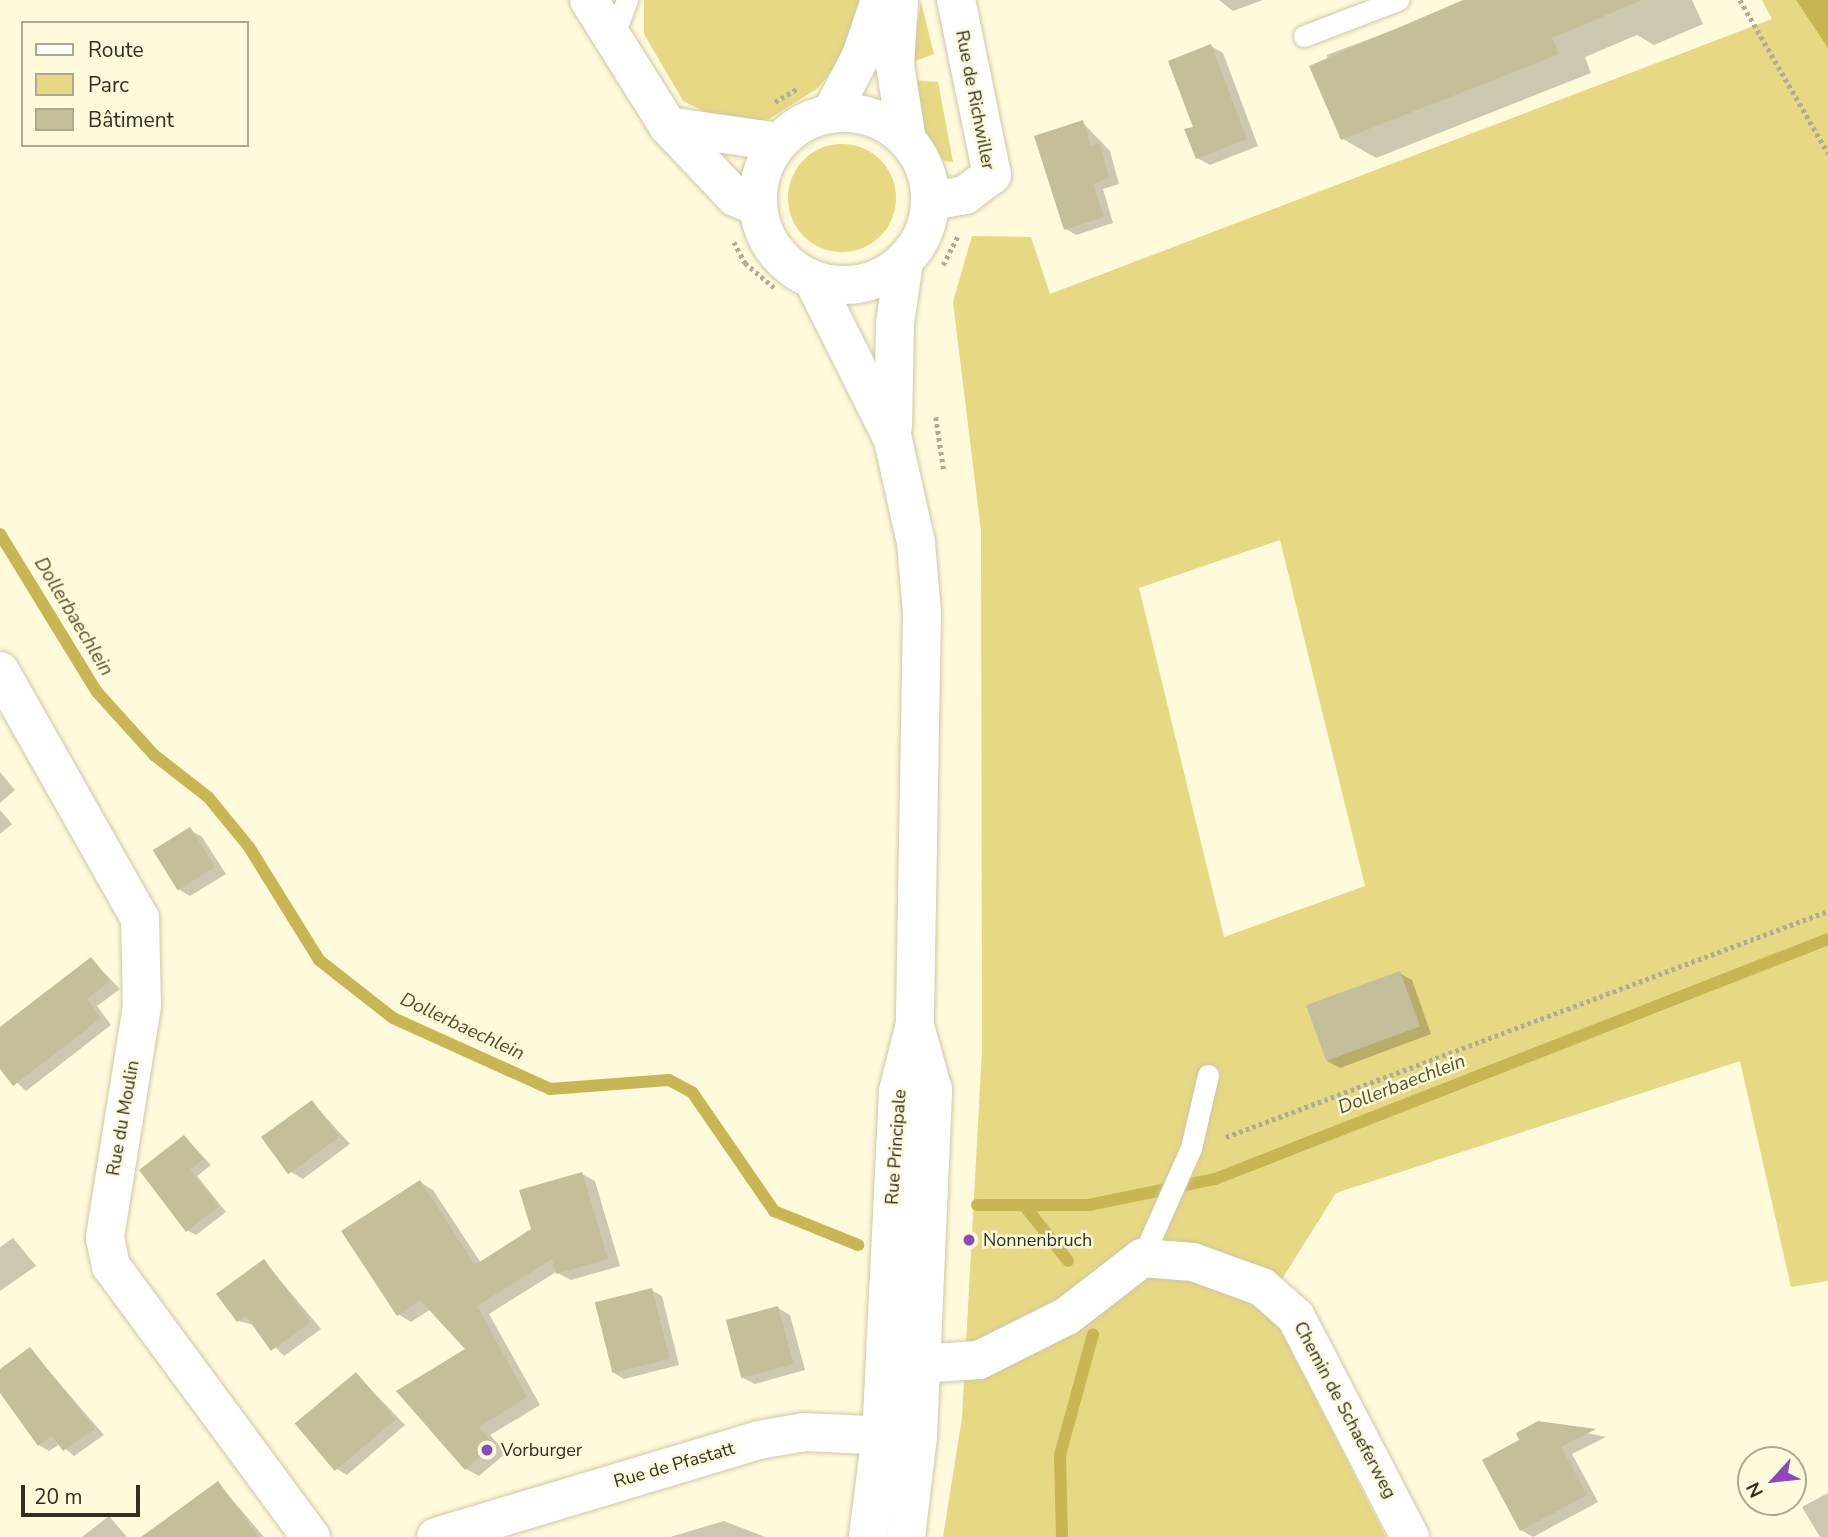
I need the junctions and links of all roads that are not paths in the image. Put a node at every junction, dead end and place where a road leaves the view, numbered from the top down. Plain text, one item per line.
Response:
1 (589, 0) edge
2 (627, 0) edge
3 (880, 0) edge
4 (899, 0) edge
5 (956, 0) edge
6 (1398, 0) edge
7 (1304, 36) dead end
8 (612, 38) junction
9 (831, 113) junction
10 (772, 125) junction
11 (668, 126) junction
12 (907, 140) junction
13 (931, 201) junction
14 (758, 207) junction
15 (904, 262) junction
16 (800, 289) junction
17 (893, 440) junction
18 (0, 671) edge
19 (915, 1024) junction
20 (1208, 1075) dead end
21 (1142, 1258) junction
22 (885, 1365) junction
23 (922, 1367) junction
24 (899, 1436) junction
25 (449, 1535) edge
26 (311, 1537) edge
27 (868, 1537) edge
28 (906, 1537) edge
29 (1410, 1537) edge

1 - 8 main road
2 - 8 lane
3 - 9 main road
4 - 12 main road
5 - 13 main road, Rue de Richwiller
6 - 7 lane
8 - 11 main road
9 - 10 main road
9 - 12 main road
10 - 11 main road
10 - 14 main road
11 - 14 main road
12 - 13 main road
13 - 15 main road
14 - 16 main road
15 - 16 main road
15 - 17 main road
16 - 17 main road
17 - 19 main road
18 - 26 main road, Rue du Moulin
19 - 22 main road, Rue Principale
19 - 23 main road, Rue Principale
20 - 21 lane
21 - 23 main road
21 - 29 main road, Chemin de Schaeferweg
22 - 23 main road
22 - 24 main road, Rue Principale
23 - 24 main road, Rue Principale
24 - 25 main road, Rue de Pfastatt
24 - 27 main road, Rue Principale
24 - 28 main road, Rue Principale

